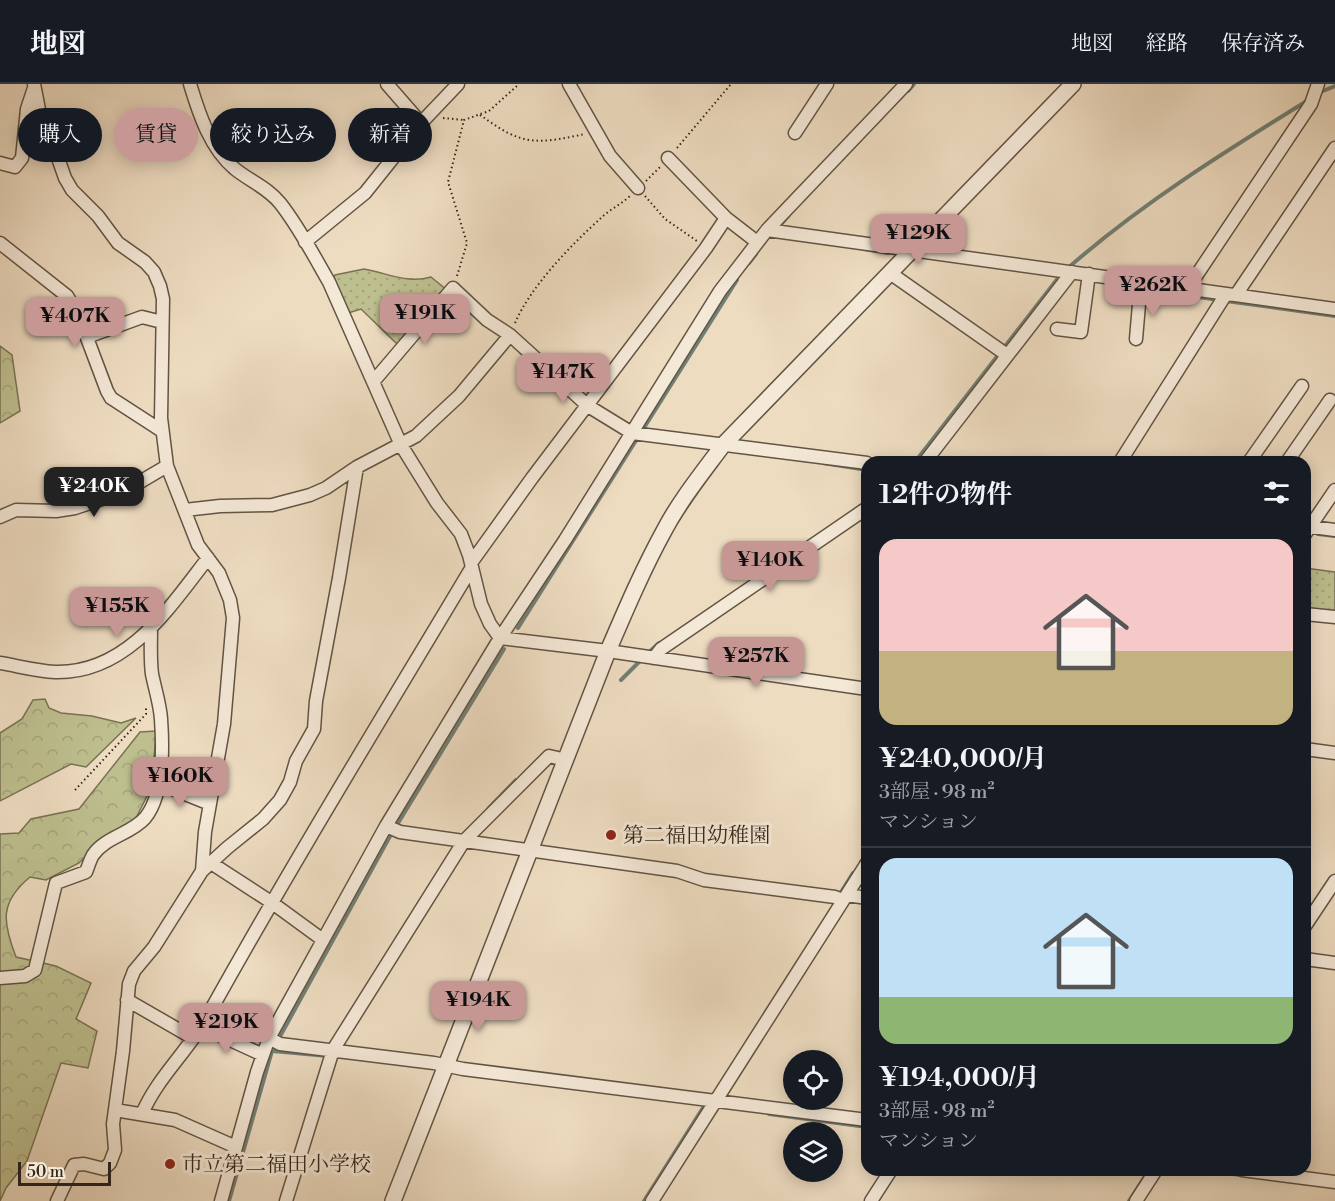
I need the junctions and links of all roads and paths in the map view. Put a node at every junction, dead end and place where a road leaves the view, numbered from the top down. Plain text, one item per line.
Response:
1 (190, 84) edge
2 (387, 84) edge
3 (458, 84) edge
4 (519, 84) edge
5 (569, 84) edge
6 (731, 84) edge
7 (827, 84) edge
8 (906, 84) edge
9 (1073, 84) edge
10 (37, 85) edge
11 (1316, 90) edge
12 (412, 108) edge
13 (432, 112) edge
14 (480, 115) junction
15 (432, 120) edge
16 (464, 120) junction
17 (597, 132) junction
18 (795, 133) dead end
19 (1335, 148) edge
20 (668, 158) junction
21 (390, 162) edge
22 (0, 163) edge
23 (638, 188) junction
24 (726, 218) junction
25 (773, 230) junction
26 (305, 242) junction
27 (757, 242) junction
28 (0, 243) edge
29 (706, 248) junction
30 (912, 250) junction
31 (890, 273) junction
32 (1068, 273) junction
33 (1089, 278) junction
34 (1141, 286) junction
35 (453, 288) junction
36 (1188, 288) junction
37 (1227, 297) junction
38 (1335, 309) edge
39 (162, 322) junction
40 (1057, 329) dead end
41 (510, 335) junction
42 (87, 337) junction
43 (1136, 339) dead end
44 (1003, 352) junction
45 (373, 382) junction
46 (1302, 386) dead end
47 (1330, 400) dead end
48 (588, 406) junction
49 (162, 431) junction
50 (638, 434) junction
51 (401, 445) junction
52 (723, 445) junction
53 (929, 456) edge
54 (1124, 456) edge
55 (1253, 456) edge
56 (1291, 456) edge
57 (861, 462) edge
58 (167, 466) junction
59 (357, 467) junction
60 (1335, 490) edge
61 (185, 510) junction
62 (861, 512) edge
63 (0, 517) edge
64 (1311, 523) edge
65 (1311, 530) edge
66 (1335, 530) edge
67 (208, 558) junction
68 (472, 565) junction
69 (1311, 615) edge
70 (1335, 617) edge
71 (151, 628) junction
72 (500, 638) junction
73 (608, 651) junction
74 (647, 656) junction
75 (0, 663) edge
76 (861, 688) edge
77 (146, 714) dead end
78 (1311, 750) edge
79 (1335, 753) edge
80 (566, 760) junction
81 (160, 784) junction
82 (75, 790) dead end
83 (210, 804) junction
84 (390, 829) junction
85 (461, 841) junction
86 (532, 850) junction
87 (207, 867) junction
88 (861, 871) edge
89 (1335, 881) edge
90 (841, 898) junction
91 (861, 898) edge
92 (271, 902) junction
93 (1311, 917) edge
94 (322, 940) junction
95 (1311, 960) edge
96 (1335, 963) edge
97 (0, 978) edge
98 (127, 1000) junction
99 (202, 1027) junction
100 (193, 1038) junction
101 (274, 1041) junction
102 (330, 1050) junction
103 (262, 1055) junction
104 (447, 1066) junction
105 (712, 1103) junction
106 (115, 1110) junction
107 (142, 1114) junction
108 (861, 1119) edge
109 (236, 1147) junction
110 (887, 1176) edge
111 (1152, 1176) edge
112 (1288, 1176) edge
113 (1335, 1182) edge
114 (57, 1201) edge
115 (221, 1201) edge
116 (286, 1201) edge
117 (393, 1201) edge
118 (652, 1201) edge
119 (871, 1201) edge
120 (1136, 1201) edge

1 - 26 street
2 - 12 street
3 - 13 street
4 - 14 path
5 - 17 street
6 - 20 path
7 - 18 street
8 - 25 street
9 - 30 street
10 - 22 street
10 - 39 street
11 - 36 street
14 - 16 path
14 - 17 path
15 - 16 path
16 - 35 path
17 - 23 street
19 - 37 street
20 - 23 path
20 - 24 street
21 - 26 street
23 - 29 path
23 - 41 path
24 - 27 street
24 - 29 street
25 - 27 street
25 - 30 street
26 - 45 street
27 - 50 street
28 - 42 street
29 - 48 street
30 - 31 street
30 - 32 street
31 - 44 street
31 - 52 street
32 - 33 street
32 - 44 street
33 - 34 street
33 - 40 street
34 - 36 street
34 - 43 street
35 - 41 street
35 - 45 street
36 - 37 street
37 - 38 street
37 - 54 street
39 - 42 street
39 - 49 street
41 - 48 street
41 - 51 street
42 - 49 street
44 - 53 street
45 - 51 street
46 - 55 street
47 - 56 street
48 - 50 street
48 - 68 street
49 - 58 street
50 - 52 street
50 - 72 street
51 - 59 street
51 - 68 street
52 - 57 street
52 - 73 street
58 - 61 street
58 - 63 street
59 - 61 street
59 - 87 street
60 - 64 street
61 - 67 street
62 - 74 street
65 - 66 street
67 - 71 street
67 - 83 street
68 - 72 street
68 - 92 street
69 - 70 street
71 - 75 street
71 - 81 street
72 - 73 street
72 - 84 street
73 - 74 street
73 - 80 street
74 - 76 street
77 - 82 path
78 - 79 street
80 - 85 street
80 - 86 street
81 - 83 street
81 - 97 street
83 - 87 street
84 - 85 street
84 - 94 street
85 - 86 street
85 - 102 street
86 - 90 street
86 - 104 street
87 - 92 street
87 - 98 street
88 - 90 street
89 - 93 street
90 - 91 street
90 - 105 street
92 - 94 street
92 - 99 street
94 - 101 street
95 - 96 street
98 - 100 street
98 - 106 street
99 - 100 street
99 - 103 street
100 - 107 street
101 - 102 street
101 - 103 street
102 - 104 street
102 - 116 street
103 - 109 street
104 - 105 street
104 - 117 street
105 - 108 street
105 - 118 street
106 - 107 street
106 - 114 street
107 - 109 street
109 - 115 street
110 - 119 street
111 - 120 street
112 - 113 street

